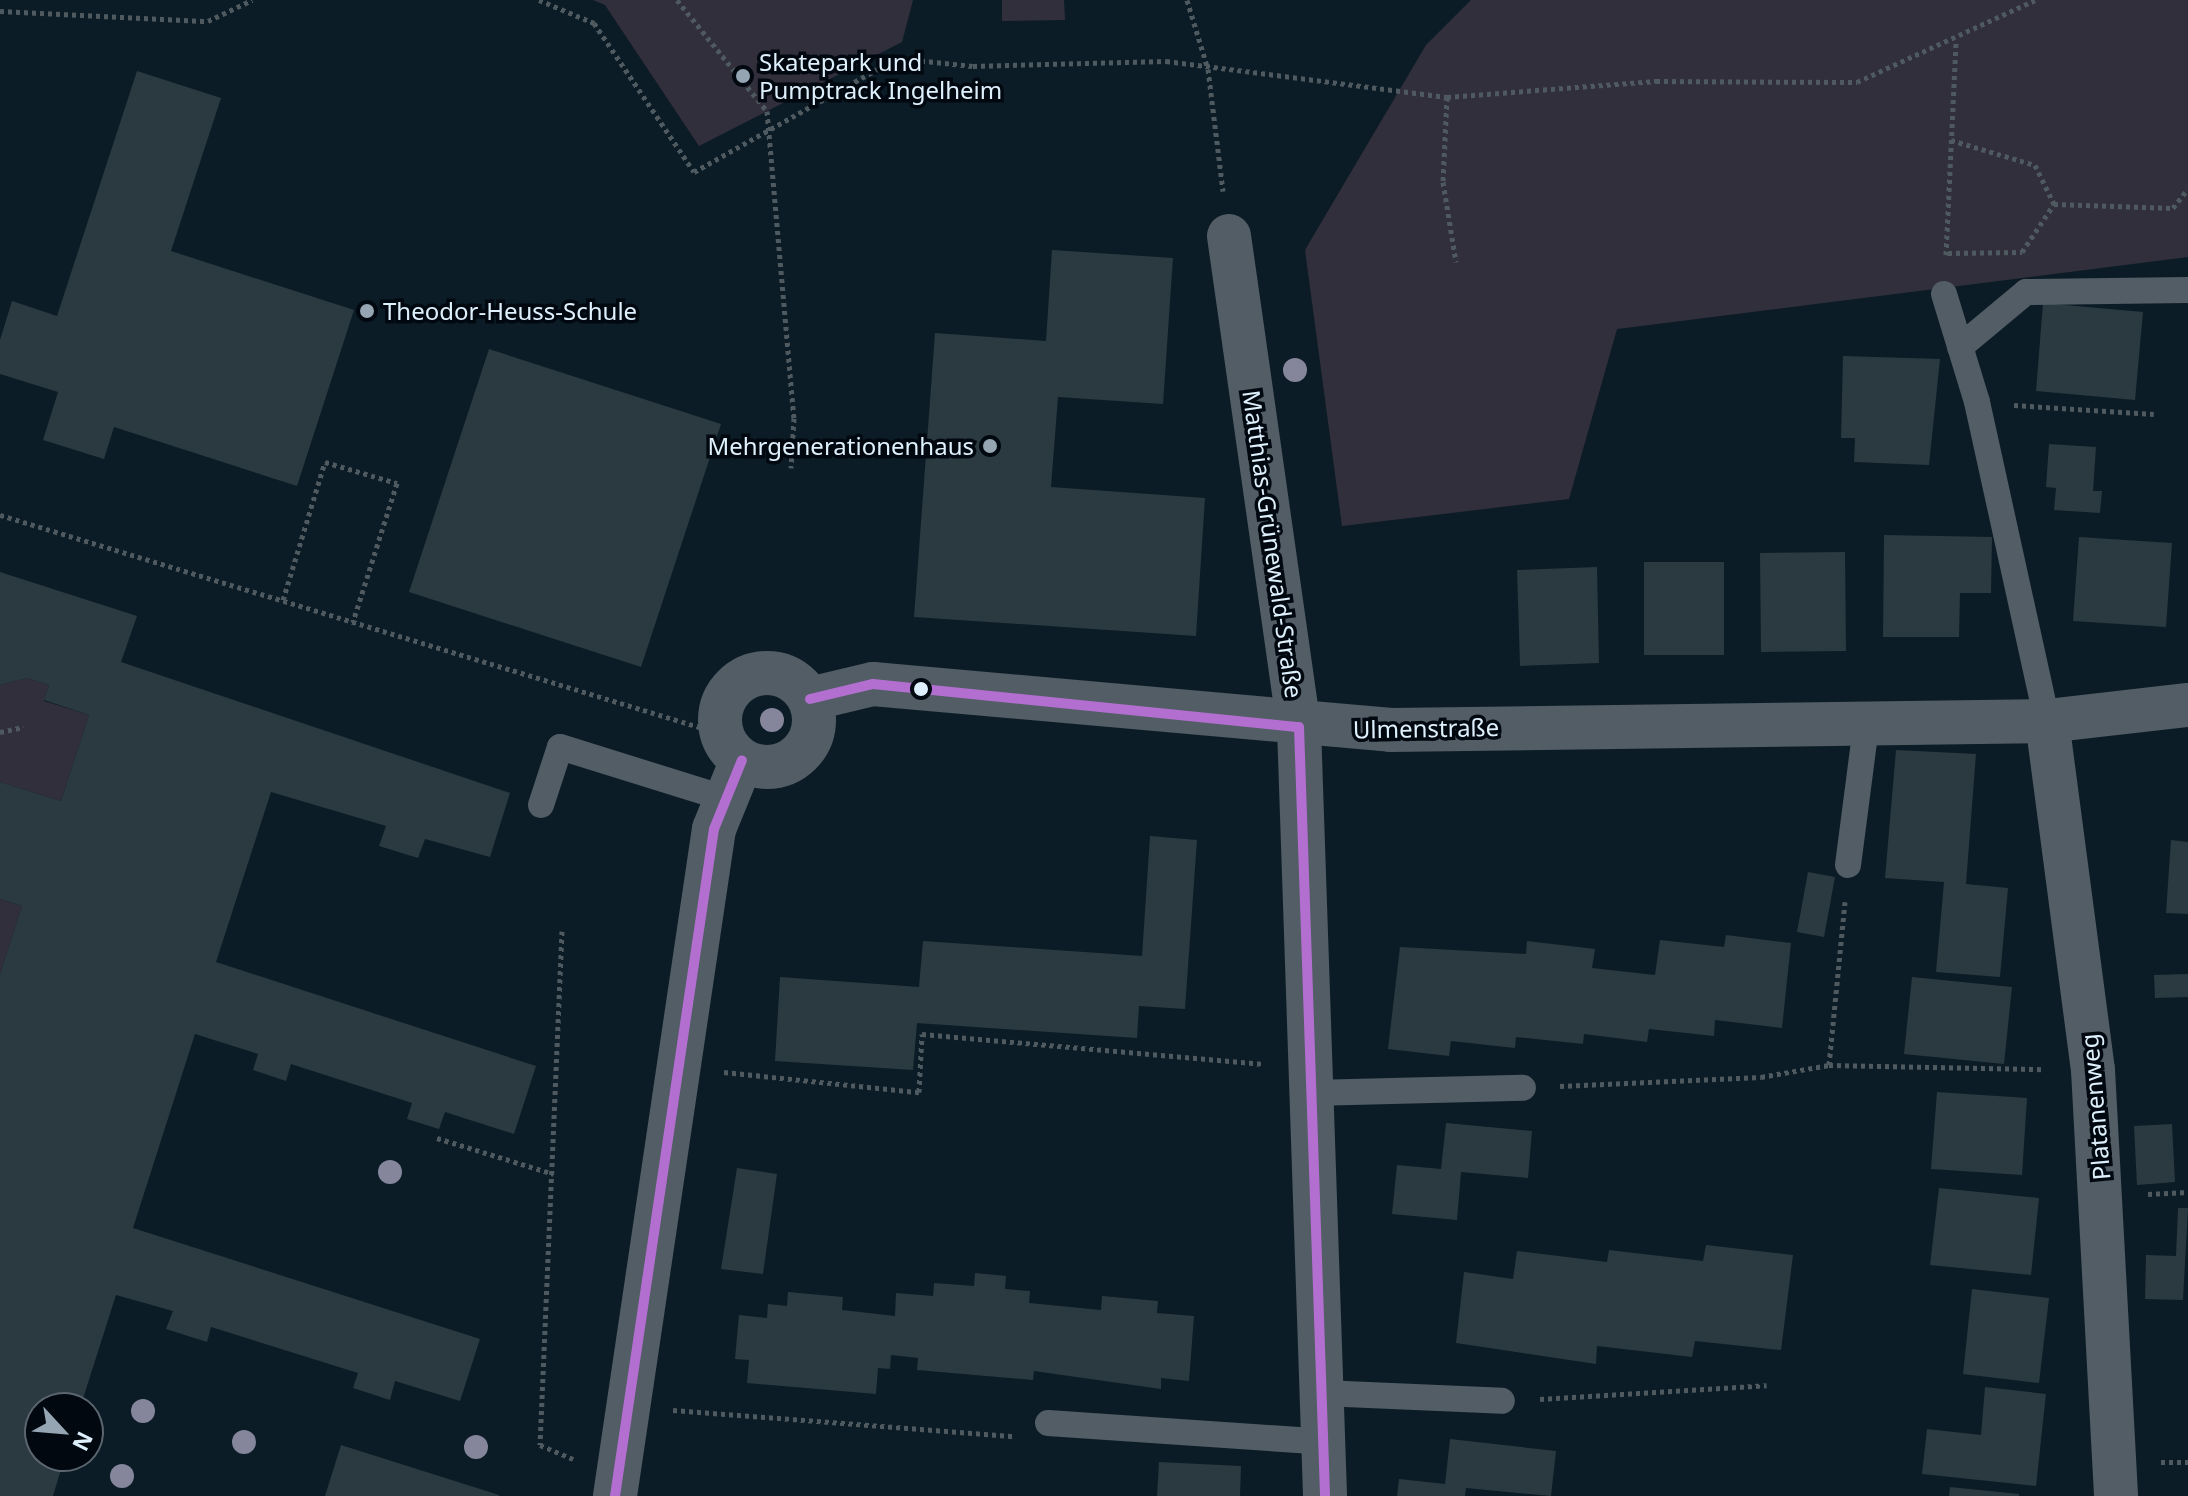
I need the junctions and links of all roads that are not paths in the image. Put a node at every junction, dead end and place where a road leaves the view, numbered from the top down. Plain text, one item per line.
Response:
1 (1229, 236) road end
2 (2188, 290) edge
3 (1944, 294) road end
4 (1960, 347) junction
5 (810, 699) junction
6 (2188, 705) edge
7 (1867, 718) junction
8 (2047, 721) junction
9 (1299, 727) junction
10 (729, 764) junction
11 (541, 805) dead end
12 (1848, 865) road end
13 (1310, 1080) junction
14 (1523, 1088) road end
15 (1322, 1393) junction
16 (1502, 1401) road end
17 (1048, 1423) road end
18 (1324, 1442) junction
19 (617, 1487) edge
20 (1325, 1496) edge
21 (2116, 1496) edge

1 - 9 street, Matthias-Grünewald-Straße
2 - 4 lane
3 - 4 lane
4 - 8 lane
5 - 9 street, Ulmenstraße
5 - 10 street
5 - 10 street
6 - 8 street, Ulmenstraße
7 - 8 street, Ulmenstraße
7 - 9 street, Ulmenstraße
7 - 12 lane
8 - 21 street, Platanenweg
9 - 13 street, Matthias-Grünewald-Straße
10 - 11 lane
10 - 19 street
13 - 14 lane
13 - 15 street, Matthias-Grünewald-Straße
15 - 16 lane
15 - 18 street, Matthias-Grünewald-Straße
17 - 18 lane
18 - 20 street, Matthias-Grünewald-Straße

